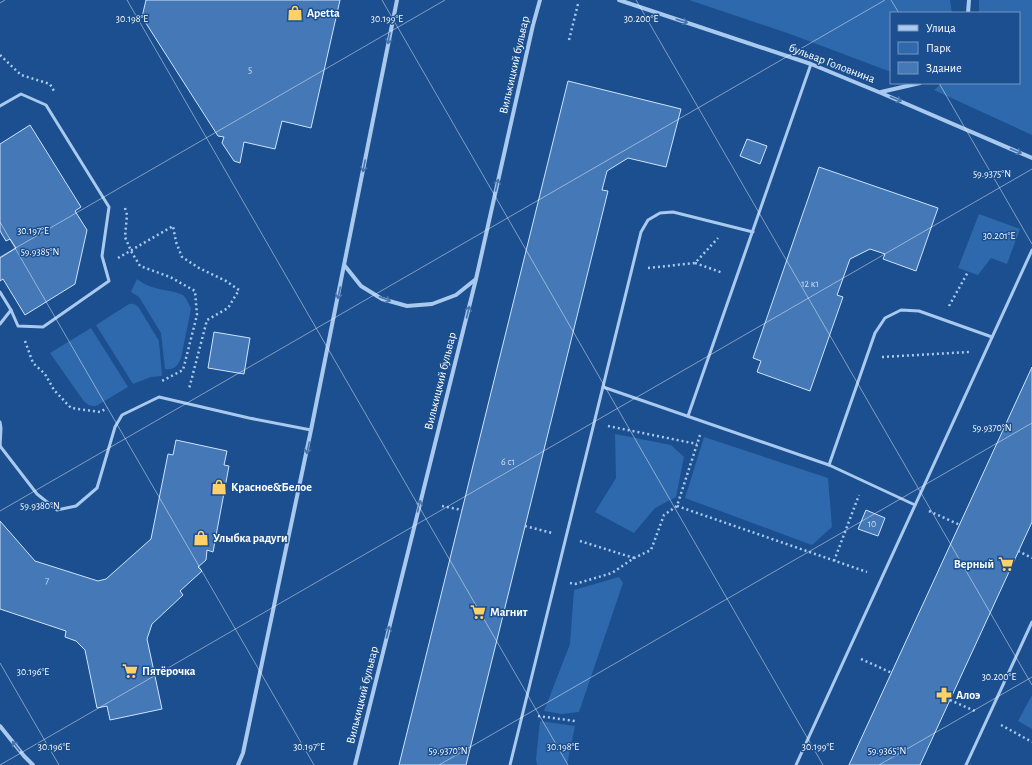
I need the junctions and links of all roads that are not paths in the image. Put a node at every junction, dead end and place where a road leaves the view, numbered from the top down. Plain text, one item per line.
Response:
1 (397, 0) edge
2 (540, 0) edge
3 (619, 0) edge
4 (969, 0) edge
5 (968, 12) edge
6 (811, 64) junction
7 (916, 84) edge
8 (881, 93) junction
9 (0, 106) edge
10 (1032, 158) edge
11 (753, 232) junction
12 (1032, 250) edge
13 (345, 266) junction
14 (476, 279) junction
15 (0, 292) edge
16 (11, 310) junction
17 (0, 324) edge
18 (992, 337) junction
19 (603, 387) junction
20 (688, 416) junction
21 (0, 422) edge
22 (311, 430) junction
23 (0, 446) edge
24 (829, 465) junction
25 (915, 505) junction
26 (1032, 622) edge
27 (0, 726) edge
28 (33, 765) edge
29 (238, 765) edge
30 (355, 765) edge
31 (510, 765) edge
32 (796, 765) edge
33 (966, 765) edge

1 -> 13 street
14 -> 2 street, Вилькицкий бульвар
3 -> 6 street, бульвар Головнина
4 - 5 street
6 - 8 street, бульвар Головнина
6 - 11 lane
7 - 8 street
8 -> 10 street, бульвар Головнина
9 - 16 lane
11 - 19 lane
11 - 20 lane
12 - 18 lane
13 -> 14 street
13 -> 22 street
30 -> 14 street, Вилькицкий бульвар
15 - 16 lane
16 - 17 lane
18 - 24 lane
18 - 25 lane
19 - 20 lane
19 - 31 lane
20 - 24 lane
21 - 23 lane
22 - 23 lane
22 -> 29 street
24 - 25 lane
25 - 32 lane
26 - 33 lane
28 -> 27 street

